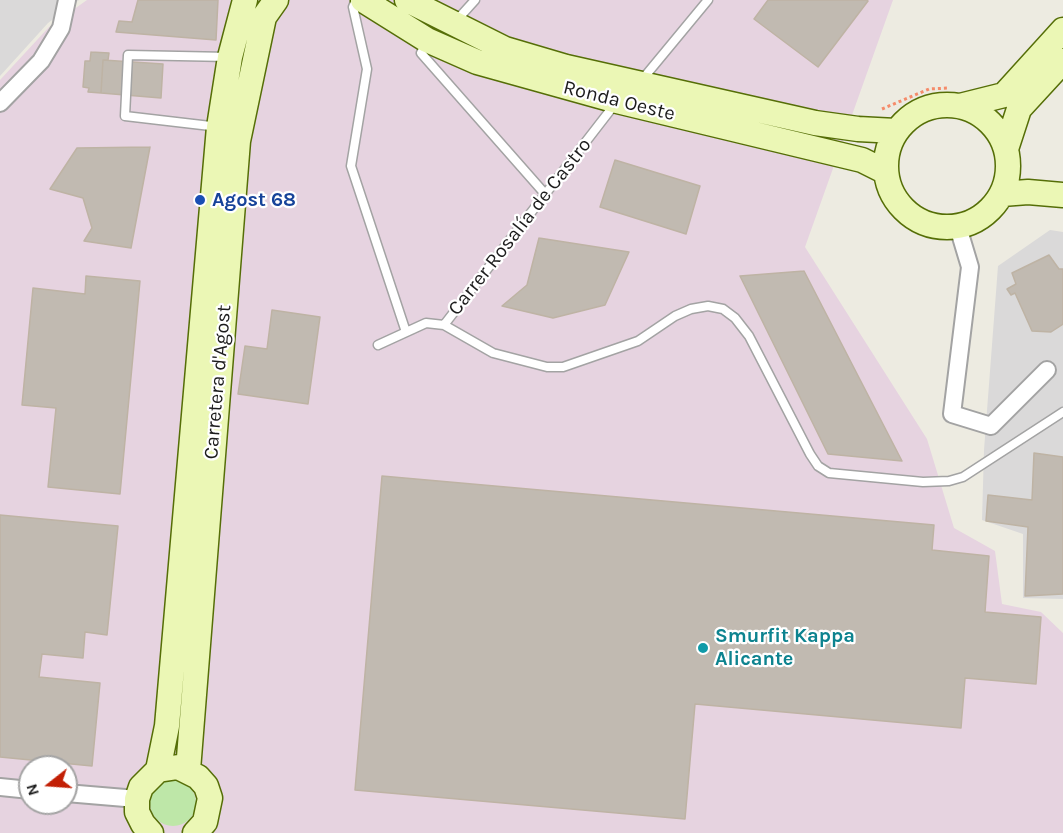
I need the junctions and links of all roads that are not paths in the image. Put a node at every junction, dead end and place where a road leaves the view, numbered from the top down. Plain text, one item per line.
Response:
1 (67, 0) edge
2 (244, 0) edge
3 (276, 0) edge
4 (356, 0) edge
5 (363, 0) edge
6 (407, 0) edge
7 (475, 0) edge
8 (708, 0) edge
9 (454, 24) junction
10 (1063, 30) edge
11 (427, 40) junction
12 (230, 57) junction
13 (1063, 61) edge
14 (639, 84) junction
15 (958, 97) junction
16 (617, 101) junction
17 (0, 103) edge
18 (219, 127) junction
19 (897, 131) junction
20 (1008, 157) junction
21 (886, 172) junction
22 (1002, 194) junction
23 (546, 195) junction
24 (1062, 195) edge
25 (958, 227) junction
26 (444, 325) junction
27 (406, 332) junction
28 (378, 345) dead end
29 (1047, 370) dead end
30 (1063, 412) edge
31 (158, 770) junction
32 (188, 770) junction
33 (0, 787) edge
34 (18, 789) edge
35 (78, 794) edge
36 (137, 799) junction
37 (151, 833) edge
38 (195, 833) edge

1 - 17 street
2 - 12 main road, Carretera d'Agost
3 - 32 main road, Carretera d'Agost
4 - 27 lane
5 - 11 main road, Ronda Oeste
6 - 9 main road, Ronda Oeste
7 - 9 lane
8 - 14 lane
9 - 14 main road, Ronda Oeste
10 - 15 main road
11 - 16 main road, Ronda Oeste
11 - 23 lane
12 - 18 main road, Carretera d'Agost
12 - 18 lane
13 - 20 main road
14 - 19 main road, Ronda Oeste
15 - 19 main road
15 - 20 main road
16 - 21 main road, Ronda Oeste
16 - 23 lane, Carrer Rosalía de Castro
18 - 31 main road, Carretera d'Agost
19 - 21 main road
20 - 22 main road
20 - 24 main road
21 - 25 main road
22 - 24 main road
22 - 25 main road
23 - 26 lane, Carrer Rosalía de Castro
25 - 29 street
26 - 27 lane, Carrer Rosalía de Castro
26 - 30 lane
27 - 28 lane, Carrer Rosalía de Castro
31 - 32 main road
31 - 36 main road
32 - 38 main road
33 - 34 street
35 - 36 street
36 - 37 main road

